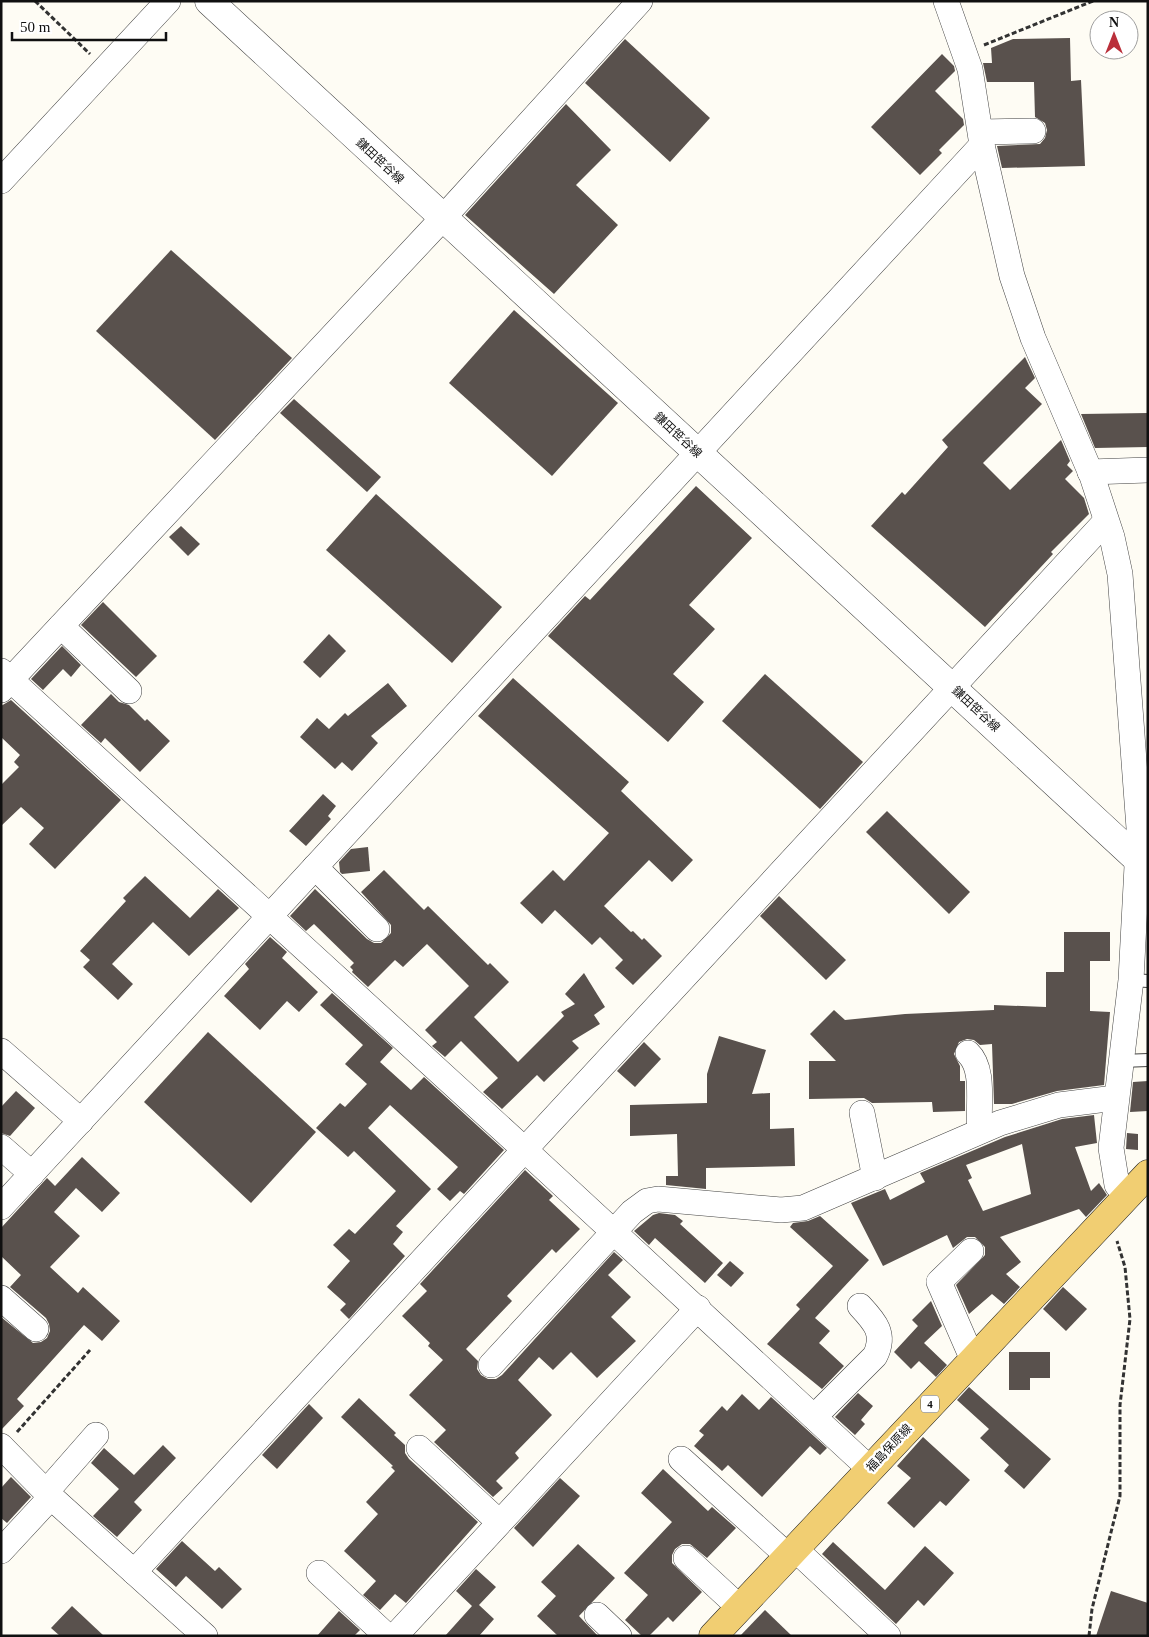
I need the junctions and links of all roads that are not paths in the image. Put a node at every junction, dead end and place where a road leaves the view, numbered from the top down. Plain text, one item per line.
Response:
1 (168, 1) edge
2 (209, 1) edge
3 (640, 1) edge
4 (946, 1) edge
5 (1033, 131) dead end
6 (981, 139) junction
7 (1, 181) edge
8 (442, 219) junction
9 (698, 454) junction
10 (1148, 470) edge
11 (1090, 472) junction
12 (1106, 521) junction
13 (61, 626) junction
14 (4, 681) edge
15 (953, 688) junction
16 (129, 691) dead end
17 (1142, 864) edge
18 (315, 867) junction
19 (269, 916) junction
20 (377, 929) dead end
21 (1140, 981) edge
22 (1, 1052) edge
23 (968, 1053) dead end
24 (1148, 1060) edge
25 (1121, 1061) junction
26 (1116, 1098) junction
27 (862, 1112) dead end
28 (81, 1121) junction
29 (980, 1131) junction
30 (1, 1147) edge
31 (526, 1150) junction
32 (32, 1174) junction
33 (1148, 1174) edge
34 (875, 1178) junction
35 (1127, 1196) junction
36 (1, 1207) edge
37 (614, 1231) junction
38 (971, 1250) dead end
39 (1, 1298) edge
40 (860, 1306) dead end
41 (698, 1308) junction
42 (36, 1329) dead end
43 (972, 1360) junction
44 (491, 1365) dead end
45 (814, 1417) junction
46 (96, 1435) dead end
47 (2, 1446) edge
48 (420, 1448) dead end
49 (681, 1459) dead end
50 (870, 1469) junction
51 (48, 1494) junction
52 (499, 1522) junction
53 (1, 1551) edge
54 (793, 1553) junction
55 (686, 1558) dead end
56 (134, 1572) junction
57 (319, 1573) dead end
58 (740, 1608) junction
59 (597, 1615) dead end
60 (205, 1636) edge
61 (387, 1636) edge
62 (395, 1636) edge
63 (619, 1636) edge
64 (714, 1636) edge
65 (888, 1636) edge

1 - 7 street
2 - 8 street, 鎌田笹谷線
3 - 8 street
4 - 6 street
5 - 6 street
6 - 9 street
6 - 11 street
8 - 9 street, 鎌田笹谷線
8 - 13 street
9 - 15 street, 鎌田笹谷線
9 - 18 street
10 - 11 street
11 - 12 street
12 - 15 street
12 - 17 street
13 - 14 street
13 - 16 street
14 - 19 street
15 - 17 street, 鎌田笹谷線
15 - 31 street
17 - 21 street
18 - 19 street
18 - 20 street
19 - 28 street
19 - 31 street
21 - 25 street
22 - 28 street
23 - 29 street
24 - 25 lane
25 - 26 street
26 - 29 street
26 - 35 street
27 - 34 street
28 - 32 street
29 - 34 street
30 - 32 street
31 - 37 street
31 - 56 street
32 - 36 street
33 - 35 main road, 福島保原線 / 4
34 - 37 street
35 - 43 main road, 福島保原線 / 4
37 - 41 street
37 - 44 street
38 - 43 street
39 - 42 street
40 - 45 street
41 - 45 street
41 - 52 street
43 - 50 main road, 福島保原線 / 4
45 - 50 street
46 - 51 street
47 - 51 street
48 - 52 street
49 - 54 street
50 - 54 main road, 福島保原線 / 4
51 - 53 street
51 - 56 street
52 - 62 street
54 - 58 main road, 福島保原線 / 4
54 - 65 street
55 - 58 street
56 - 60 street
57 - 61 street
58 - 64 main road, 福島保原線 / 4
59 - 63 street

